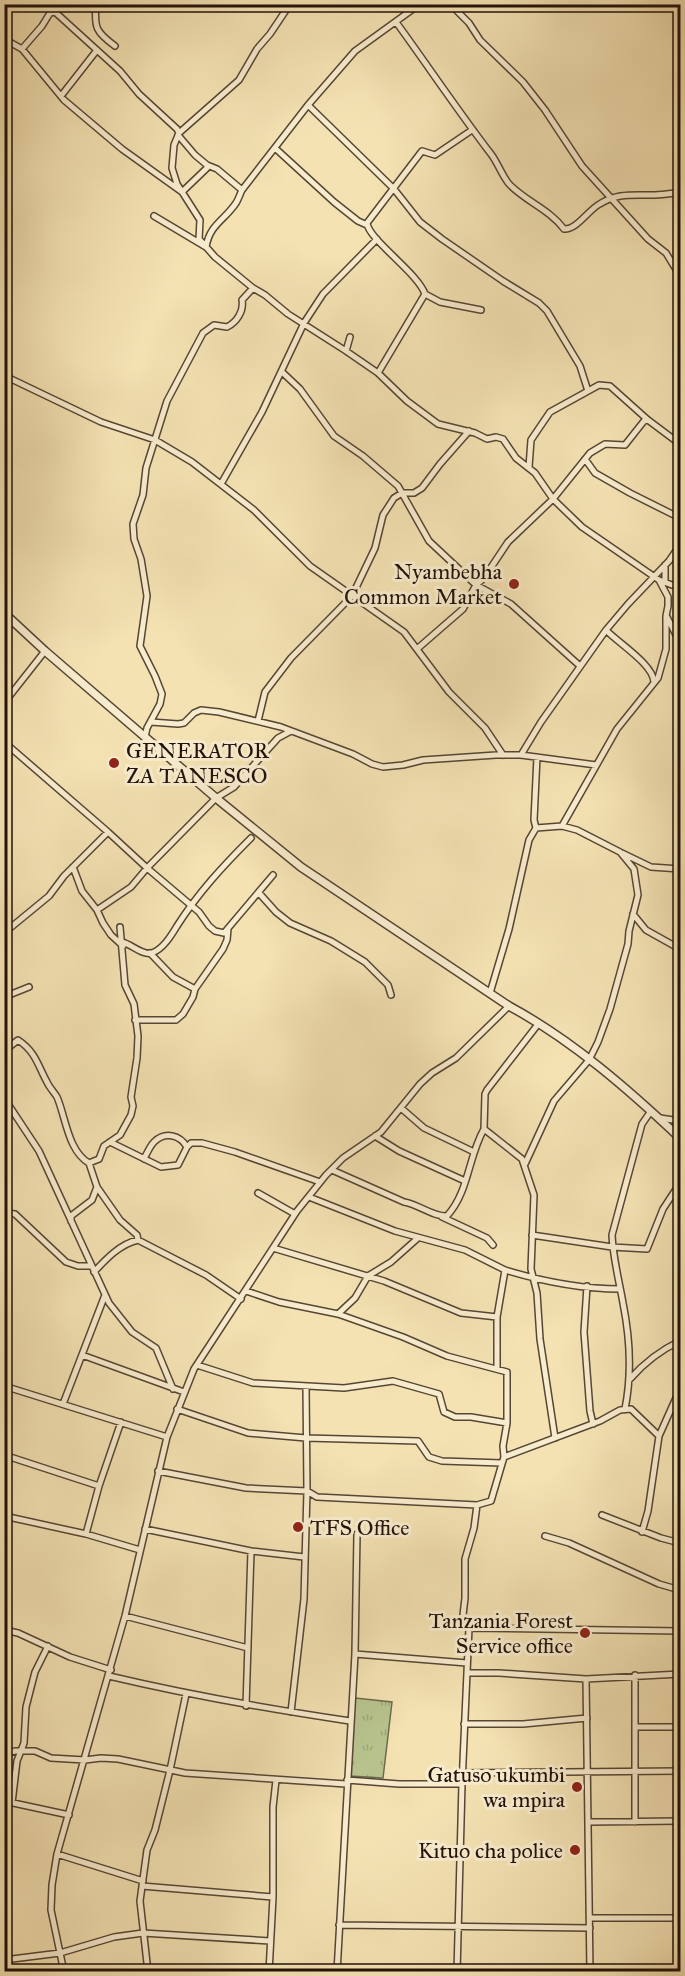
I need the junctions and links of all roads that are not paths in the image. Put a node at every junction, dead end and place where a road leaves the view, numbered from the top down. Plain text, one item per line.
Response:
1 (96, 4) edge
2 (290, 4) edge
3 (420, 4) edge
4 (450, 4) edge
5 (396, 22) junction
6 (4, 39) edge
7 (115, 46) dead end
8 (22, 49) junction
9 (97, 50) junction
10 (61, 96) junction
11 (308, 105) junction
12 (472, 130) junction
13 (178, 134) junction
14 (275, 148) junction
15 (207, 165) junction
16 (394, 189) junction
17 (242, 190) junction
18 (182, 192) junction
19 (681, 193) edge
20 (611, 197) junction
21 (154, 216) dead end
22 (366, 225) junction
23 (377, 239) junction
24 (206, 247) junction
25 (681, 276) edge
26 (253, 288) junction
27 (425, 294) junction
28 (482, 310) dead end
29 (304, 324) junction
30 (350, 337) dead end
31 (346, 351) junction
32 (282, 372) junction
33 (378, 373) junction
34 (4, 374) edge
35 (588, 390) junction
36 (648, 420) junction
37 (469, 431) junction
38 (155, 440) junction
39 (681, 444) edge
40 (585, 459) junction
41 (529, 467) junction
42 (221, 484) junction
43 (402, 494) junction
44 (553, 499) junction
45 (681, 518) edge
46 (681, 545) edge
47 (664, 565) junction
48 (659, 579) junction
49 (681, 584) edge
50 (476, 585) junction
51 (352, 596) junction
52 (4, 613) edge
53 (666, 616) junction
54 (606, 630) junction
55 (681, 643) edge
56 (417, 649) junction
57 (45, 651) junction
58 (580, 666) junction
59 (654, 682) junction
60 (4, 703) edge
61 (258, 721) junction
62 (151, 722) junction
63 (291, 731) junction
64 (145, 737) junction
65 (4, 742) edge
66 (503, 754) junction
67 (521, 755) junction
68 (537, 757) junction
69 (597, 765) junction
70 (216, 798) junction
71 (562, 826) junction
72 (536, 828) junction
73 (108, 832) junction
74 (251, 838) dead end
75 (620, 852) junction
76 (73, 867) junction
77 (147, 868) junction
78 (681, 869) edge
79 (273, 875) dead end
80 (259, 893) junction
81 (190, 905) junction
82 (97, 910) junction
83 (633, 914) junction
84 (120, 927) dead end
85 (228, 929) junction
86 (4, 933) edge
87 (122, 944) junction
88 (681, 949) edge
89 (150, 953) junction
90 (29, 987) dead end
91 (195, 989) junction
92 (490, 993) junction
93 (391, 995) dead end
94 (4, 997) edge
95 (508, 1006) junction
96 (135, 1020) junction
97 (539, 1023) junction
98 (4, 1051) edge
99 (589, 1060) junction
100 (4, 1098) edge
101 (401, 1108) junction
102 (651, 1111) junction
103 (660, 1118) junction
104 (681, 1121) edge
105 (484, 1129) junction
106 (375, 1136) junction
107 (681, 1138) edge
108 (110, 1142) junction
109 (187, 1147) junction
110 (474, 1152) junction
111 (144, 1159) junction
112 (89, 1163) junction
113 (525, 1164) junction
114 (332, 1170) junction
115 (465, 1181) junction
116 (320, 1182) junction
117 (681, 1183) edge
118 (97, 1187) junction
119 (258, 1192) dead end
120 (309, 1197) junction
121 (295, 1214) junction
122 (4, 1215) edge
123 (441, 1216) junction
124 (71, 1223) junction
125 (532, 1235) junction
126 (418, 1238) junction
127 (138, 1240) junction
128 (493, 1245) dead end
129 (612, 1247) junction
130 (273, 1248) junction
131 (92, 1269) junction
132 (505, 1270) junction
133 (368, 1276) junction
134 (534, 1279) junction
135 (587, 1286) junction
136 (620, 1289) junction
137 (246, 1291) junction
138 (105, 1295) junction
139 (241, 1299) junction
140 (338, 1314) junction
141 (497, 1317) junction
142 (681, 1341) edge
143 (82, 1355) junction
144 (197, 1365) junction
145 (497, 1368) junction
146 (629, 1379) junction
147 (4, 1386) edge
148 (306, 1386) junction
149 (173, 1389) junction
150 (681, 1389) edge
151 (184, 1392) junction
152 (63, 1404) junction
153 (177, 1409) junction
154 (626, 1409) junction
155 (121, 1422) junction
156 (507, 1423) junction
157 (593, 1424) junction
158 (659, 1436) junction
159 (167, 1437) junction
160 (306, 1438) junction
161 (555, 1438) junction
162 (4, 1455) edge
163 (503, 1460) junction
164 (158, 1471) junction
165 (99, 1486) junction
166 (307, 1491) junction
167 (477, 1505) junction
168 (602, 1515) dead end
169 (4, 1516) edge
170 (144, 1530) junction
171 (642, 1532) junction
172 (86, 1534) junction
173 (357, 1534) dead end
174 (545, 1536) dead end
175 (681, 1543) edge
176 (140, 1550) junction
177 (251, 1551) junction
178 (304, 1557) junction
179 (681, 1590) edge
180 (126, 1616) junction
181 (469, 1628) junction
182 (4, 1630) edge
183 (681, 1631) edge
184 (48, 1646) junction
185 (248, 1648) junction
186 (355, 1654) junction
187 (467, 1663) junction
188 (110, 1673) junction
189 (467, 1674) junction
190 (681, 1674) edge
191 (635, 1675) junction
192 (586, 1679) junction
193 (186, 1694) junction
194 (246, 1706) junction
195 (291, 1712) junction
196 (587, 1718) junction
197 (350, 1721) junction
198 (464, 1724) junction
199 (635, 1727) junction
200 (681, 1727) edge
201 (21, 1751) junction
202 (4, 1754) edge
203 (85, 1760) junction
204 (170, 1770) junction
205 (681, 1771) edge
206 (587, 1772) junction
207 (635, 1772) junction
208 (462, 1773) junction
209 (276, 1779) junction
210 (346, 1782) junction
211 (462, 1784) junction
212 (4, 1801) edge
213 (12, 1803) junction
214 (69, 1815) junction
215 (681, 1821) edge
216 (588, 1822) junction
217 (635, 1822) junction
218 (57, 1854) junction
219 (143, 1884) junction
220 (273, 1896) junction
221 (590, 1918) junction
222 (681, 1918) edge
223 (339, 1925) junction
224 (459, 1928) junction
225 (590, 1928) junction
226 (142, 1933) junction
227 (270, 1941) junction
228 (60, 1953) junction
229 (4, 1960) edge
230 (64, 1971) edge
231 (148, 1971) edge
232 (269, 1971) edge
233 (337, 1971) edge
234 (456, 1971) edge
235 (590, 1971) edge

1 - 7 street
2 - 13 street
3 - 5 street
4 - 20 street
5 - 11 street
5 - 12 street
6 - 8 street
8 - 9 street
8 - 10 street
9 - 10 street
9 - 13 street
10 - 18 street
11 - 14 street
11 - 16 street
12 - 16 street
12 - 20 street
13 - 15 street
13 - 18 street
14 - 17 street
14 - 22 street
15 - 17 street
15 - 18 street
16 - 22 street
16 - 35 street
17 - 24 street
18 - 24 street
19 - 20 street
20 - 25 street
21 - 24 street
22 - 23 street
23 - 27 street
23 - 29 street
24 - 26 street
26 - 29 street
26 - 38 street
27 - 28 street
27 - 33 street
29 - 31 street
29 - 32 street
30 - 31 street
31 - 33 street
32 - 42 street
32 - 43 street
33 - 37 street
34 - 38 street
35 - 36 street
35 - 41 street
36 - 39 street
36 - 40 street
37 - 41 street
37 - 43 street
38 - 42 street
38 - 62 street
40 - 44 street
40 - 45 street
41 - 44 street
42 - 51 street
43 - 50 street
43 - 51 street
44 - 48 street
44 - 50 street
46 - 47 street
47 - 48 street
47 - 48 street
48 - 49 street
48 - 53 street
48 - 54 street
50 - 56 street
50 - 58 street
51 - 56 street
51 - 61 street
52 - 57 street
53 - 55 street
53 - 59 street
54 - 58 street
54 - 59 street
56 - 66 street
57 - 60 street
57 - 64 street
58 - 67 street
59 - 69 street
61 - 62 street
61 - 63 street
62 - 64 street
63 - 66 street
63 - 70 street
64 - 70 street
65 - 73 street
66 - 67 street
67 - 68 street
68 - 69 street
68 - 72 street
69 - 71 street
70 - 77 street
70 - 92 street
71 - 72 street
71 - 75 street
72 - 92 street
73 - 76 street
73 - 77 street
74 - 81 street
75 - 78 street
75 - 83 street
76 - 82 street
76 - 86 street
77 - 81 street
77 - 82 street
79 - 80 street
80 - 85 street
80 - 93 street
81 - 85 street
81 - 89 street
82 - 87 street
83 - 88 street
83 - 99 street
84 - 87 street
85 - 91 street
87 - 89 street
87 - 96 street
89 - 91 street
90 - 94 street
91 - 96 street
92 - 95 street
95 - 97 street
95 - 101 street
96 - 108 street
97 - 99 street
97 - 105 street
98 - 112 street
99 - 102 street
99 - 113 street
100 - 124 street
101 - 106 street
101 - 110 street
102 - 103 street
102 - 129 street
103 - 104 street
103 - 107 street
105 - 110 street
105 - 113 street
106 - 114 street
106 - 115 street
108 - 111 street
108 - 112 street
109 - 111 street
109 - 111 street
109 - 116 street
110 - 115 street
112 - 118 street
113 - 125 street
114 - 116 street
114 - 123 street
115 - 123 street
116 - 120 street
117 - 129 street
118 - 124 street
118 - 127 street
119 - 121 street
120 - 121 street
120 - 126 street
121 - 130 street
122 - 131 street
123 - 128 street
124 - 131 street
125 - 129 street
125 - 134 street
126 - 132 street
126 - 133 street
127 - 131 street
127 - 139 street
129 - 136 street
130 - 133 street
130 - 137 street
131 - 138 street
132 - 134 street
132 - 141 street
133 - 140 street
133 - 141 street
134 - 135 street
134 - 161 street
135 - 136 street
135 - 157 street
136 - 146 street
137 - 139 street
137 - 140 street
138 - 143 street
138 - 149 street
139 - 144 street
140 - 145 street
141 - 145 street
142 - 146 street
143 - 149 street
143 - 152 street
144 - 148 street
144 - 151 street
145 - 156 street
146 - 154 street
147 - 152 street
148 - 156 street
148 - 160 street
149 - 151 street
150 - 158 street
151 - 153 street
152 - 155 street
153 - 159 street
153 - 160 street
154 - 157 street
154 - 158 street
155 - 159 street
155 - 165 street
156 - 163 street
157 - 161 street
158 - 171 street
159 - 164 street
160 - 163 street
160 - 166 street
161 - 163 street
162 - 165 street
163 - 167 street
164 - 166 street
164 - 170 street
165 - 172 street
166 - 167 street
166 - 178 street
167 - 181 street
168 - 171 street
169 - 172 street
170 - 176 street
170 - 177 street
171 - 175 street
172 - 176 street
173 - 186 street
174 - 179 street
176 - 180 street
177 - 178 street
177 - 185 street
178 - 195 street
180 - 185 street
180 - 188 street
181 - 183 street
181 - 187 street
182 - 184 street
184 - 188 street
184 - 201 street
185 - 194 street
186 - 187 street
186 - 197 street
187 - 189 street
188 - 193 street
188 - 203 street
189 - 192 street
189 - 198 street
190 - 191 street
191 - 192 street
191 - 199 street
192 - 196 street
193 - 194 street
193 - 204 street
194 - 195 street
195 - 197 street
196 - 198 street
196 - 206 street
197 - 210 street
198 - 208 street
199 - 200 street
199 - 207 street
201 - 202 street
201 - 203 street
201 - 213 street
203 - 204 street
203 - 214 street
204 - 209 street
204 - 219 street
205 - 207 street
206 - 207 street
206 - 208 street
206 - 216 street
207 - 217 street
208 - 211 street
209 - 210 street
209 - 220 street
210 - 211 street
210 - 223 street
211 - 224 street
212 - 213 street
213 - 214 street
214 - 218 street
215 - 217 street
216 - 217 street
216 - 221 street
218 - 219 street
218 - 228 street
219 - 220 street
219 - 226 street
220 - 227 street
221 - 222 street
221 - 225 street
223 - 224 street
223 - 233 street
224 - 225 street
224 - 234 street
225 - 235 street
226 - 227 street
226 - 228 street
226 - 231 street
227 - 232 street
228 - 229 street
228 - 230 street

